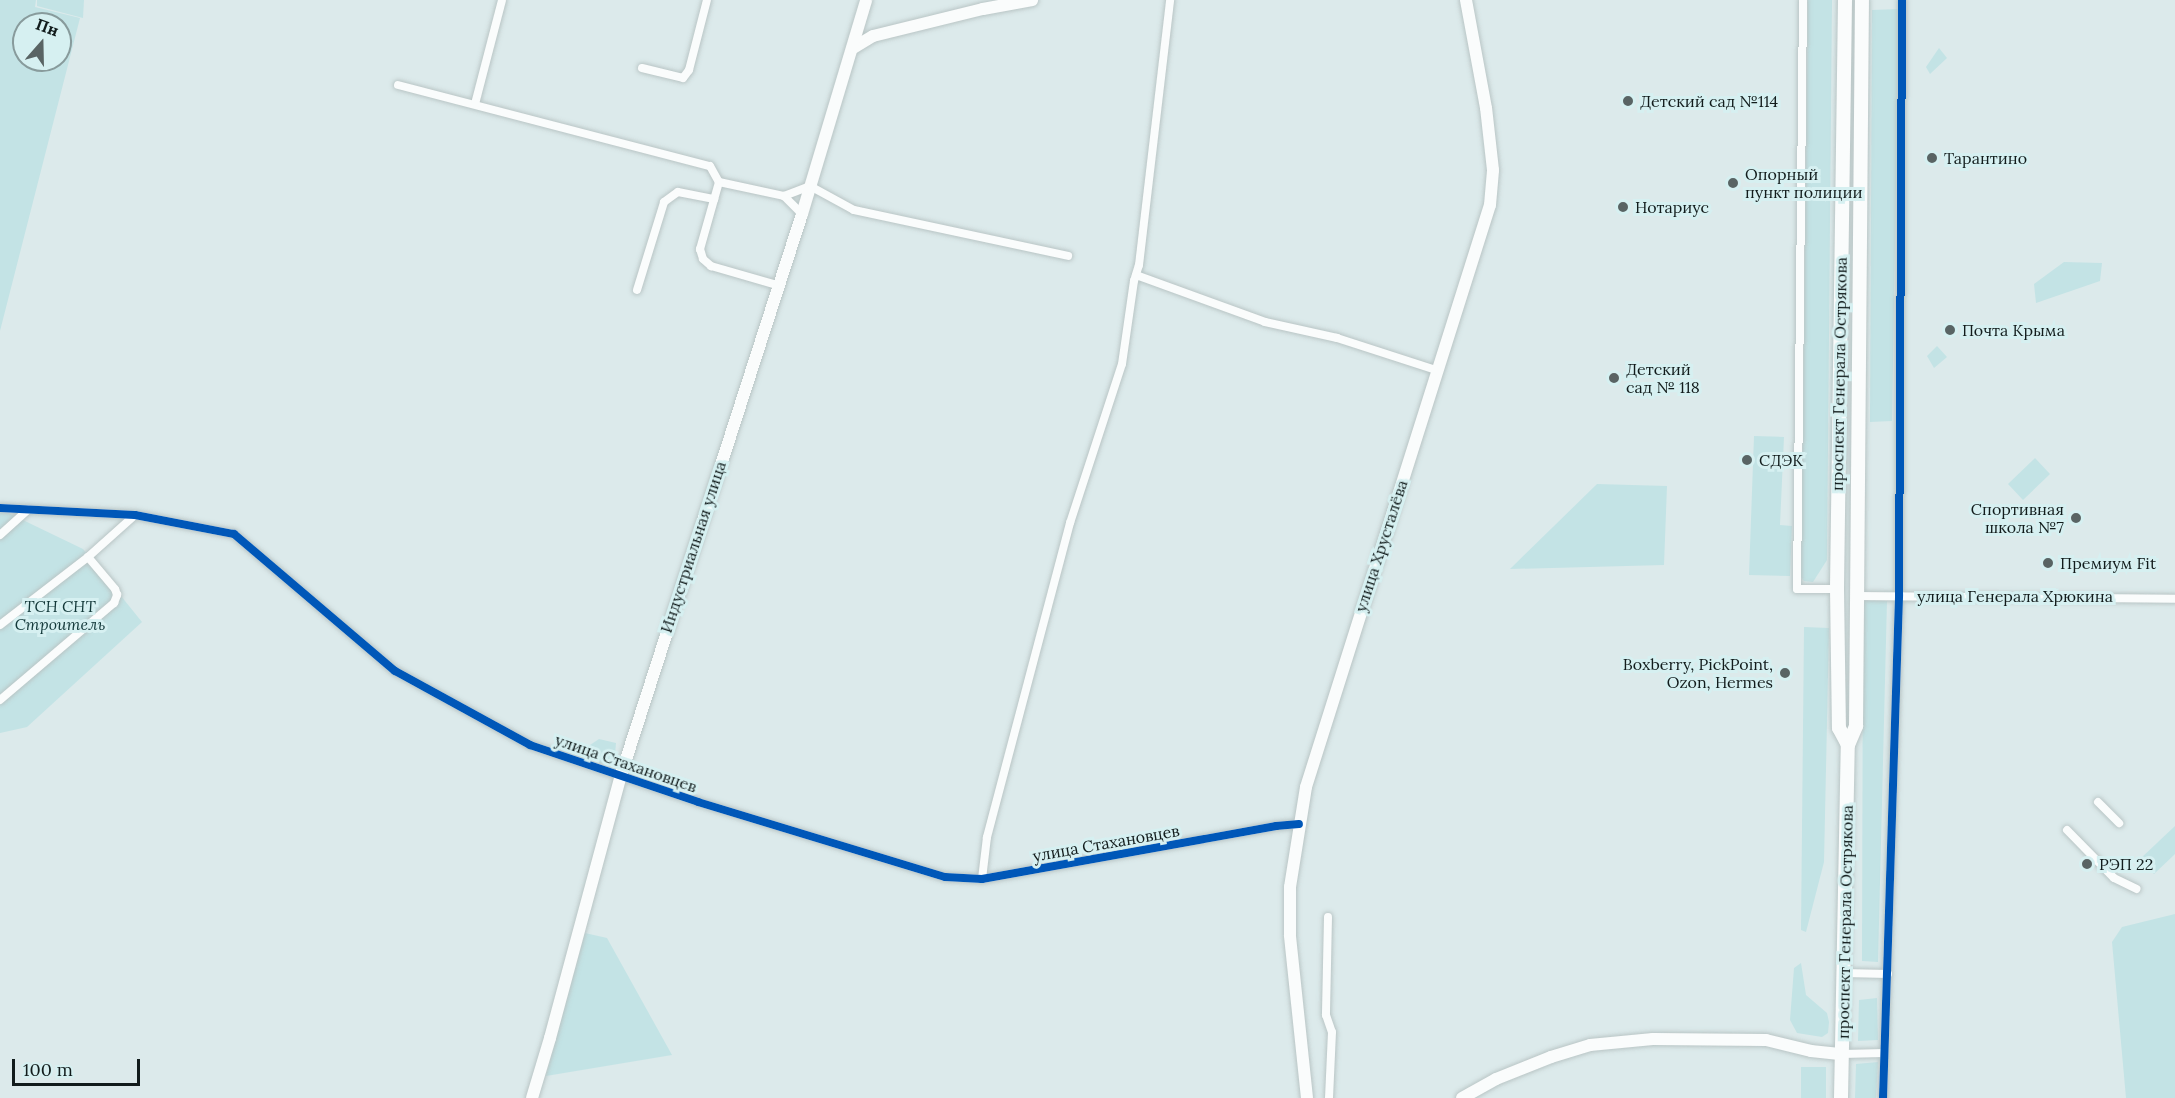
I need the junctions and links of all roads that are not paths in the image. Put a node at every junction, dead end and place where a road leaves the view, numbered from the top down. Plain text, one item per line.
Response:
1 (502, 0) edge
2 (707, 0) edge
3 (1032, 0) edge
4 (1170, 0) edge
5 (1466, 0) edge
6 (1803, 0) edge
7 (1845, 0) edge
8 (1862, 0) edge
9 (1902, 0) edge
10 (865, 3) edge
11 (873, 36) junction
12 (853, 48) junction
13 (642, 68) dead end
14 (398, 85) dead end
15 (475, 104) junction
16 (719, 182) junction
17 (810, 186) junction
18 (784, 196) junction
19 (714, 199) junction
20 (802, 213) junction
21 (1068, 256) dead end
22 (1136, 275) junction
23 (777, 285) junction
24 (636, 290) dead end
25 (1436, 370) junction
26 (0, 508) edge
27 (28, 510) junction
28 (135, 515) junction
29 (0, 535) edge
30 (88, 557) junction
31 (1837, 589) junction
32 (1856, 596) junction
33 (1899, 596) junction
34 (2175, 599) edge
35 (0, 625) edge
36 (0, 700) edge
37 (1848, 745) junction
38 (621, 775) junction
39 (2098, 802) dead end
40 (2119, 823) dead end
41 (1299, 824) junction
42 (2067, 830) dead end
43 (982, 879) junction
44 (2137, 889) dead end
45 (1328, 917) dead end
46 (1844, 973) junction
47 (1888, 974) junction
48 (1884, 1053) junction
49 (1842, 1054) junction
50 (532, 1098) edge
51 (1307, 1098) edge
52 (1329, 1098) edge
53 (1462, 1098) edge
54 (1841, 1098) edge
55 (1883, 1098) edge

1 - 15 street
2 - 13 street
3 - 11 main road
4 - 22 street
5 - 25 main road, улица Хрусталёва
6 - 31 street
7 - 31 main road, проспект Генерала Острякова
8 - 32 main road, проспект Генерала Острякова
9 - 33 street
10 - 11 main road
10 - 12 main road, Индустриальная улица
11 - 12 main road
12 - 17 main road, Индустриальная улица
14 - 15 street
15 - 16 street
16 - 18 street
16 - 19 street
17 - 18 street
17 - 20 main road, Индустриальная улица
17 - 21 street
18 - 20 street
19 - 23 street
19 - 24 street
20 - 23 main road, Индустриальная улица
22 - 25 street
22 - 43 street
23 - 38 main road, Индустриальная улица
25 - 41 main road, улица Хрусталёва
26 - 27 street, улица Стахановцев
27 - 28 street, улица Стахановцев
27 - 29 street
28 - 30 street
28 - 38 street, улица Стахановцев
30 - 35 street
30 - 36 street
31 - 37 main road, проспект Генерала Острякова
32 - 33 street, улица Генерала Хрюкина
32 - 37 main road, проспект Генерала Острякова
33 - 34 street, улица Генерала Хрюкина
33 - 47 street
37 - 46 main road, проспект Генерала Острякова
38 - 43 street, улица Стахановцев
38 - 50 main road, Индустриальная улица
39 - 40 street
41 - 43 street, улица Стахановцев
41 - 51 main road, улица Хрусталёва
42 - 44 street
45 - 52 street
46 - 47 street
46 - 49 main road, проспект Генерала Острякова
47 - 48 street
48 - 49 street
48 - 55 street
49 - 53 main road
49 - 54 main road, проспект Генерала Острякова

